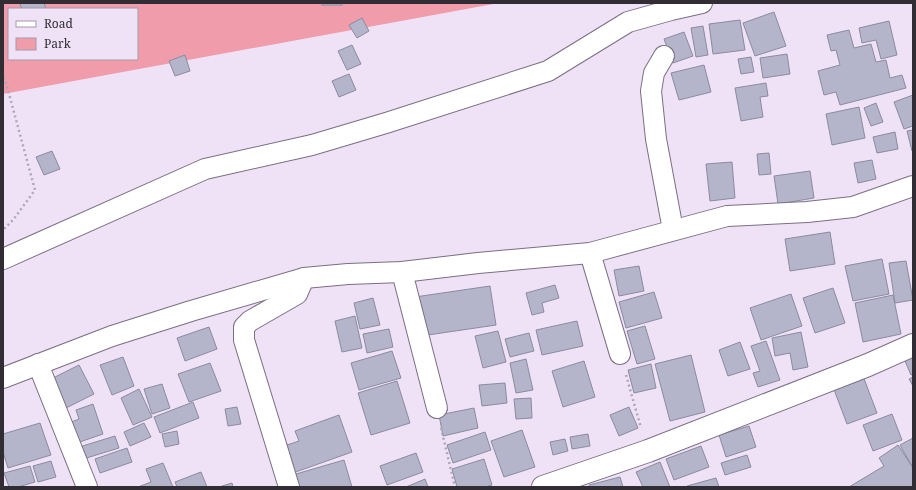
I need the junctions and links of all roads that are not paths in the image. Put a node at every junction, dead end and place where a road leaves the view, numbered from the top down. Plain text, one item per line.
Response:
1 (702, 3) edge
2 (664, 56) dead end
3 (913, 186) edge
4 (673, 230) junction
5 (590, 253) junction
6 (3, 259) edge
7 (402, 272) junction
8 (304, 278) junction
9 (913, 345) edge
10 (620, 354) road end
11 (38, 364) junction
12 (3, 378) edge
13 (437, 408) road end
14 (87, 487) edge
15 (289, 487) edge
16 (543, 487) edge

1 - 6 street
2 - 4 street
3 - 4 street
4 - 5 street
5 - 7 street
5 - 10 street
7 - 8 street
7 - 13 street
8 - 11 street
8 - 15 street
9 - 16 main road
11 - 12 street
11 - 14 street

